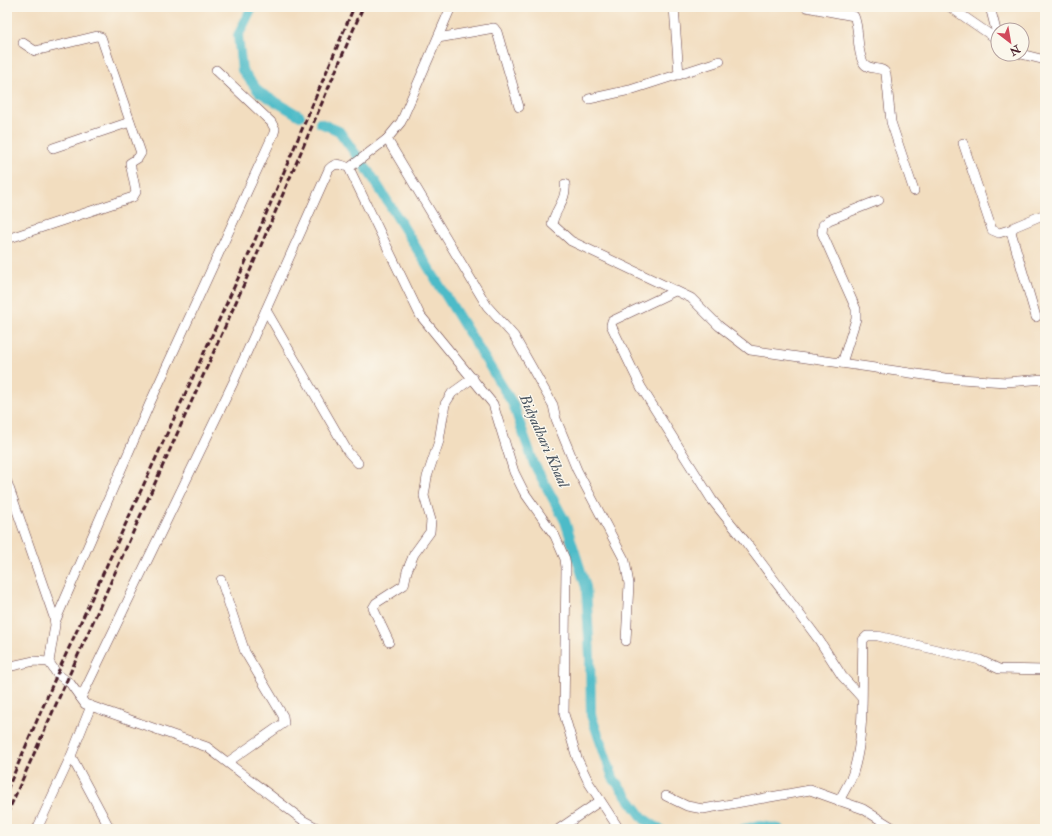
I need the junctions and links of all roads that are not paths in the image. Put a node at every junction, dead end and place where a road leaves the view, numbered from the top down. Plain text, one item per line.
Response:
1 (451, 7) edge
2 (674, 7) edge
3 (806, 7) edge
4 (950, 7) edge
5 (990, 7) edge
6 (994, 22) edge
7 (990, 34) edge
8 (438, 38) junction
9 (23, 43) dead end
10 (1030, 56) edge
11 (1045, 60) edge
12 (720, 61) dead end
13 (216, 70) dead end
14 (679, 75) junction
15 (589, 99) dead end
16 (519, 107) dead end
17 (130, 122) junction
18 (388, 139) junction
19 (963, 142) dead end
20 (53, 148) dead end
21 (349, 168) junction
22 (565, 184) dead end
23 (914, 191) dead end
24 (879, 200) dead end
25 (1045, 214) edge
26 (1012, 229) junction
27 (7, 238) edge
28 (675, 291) junction
29 (266, 310) junction
30 (1036, 317) dead end
31 (842, 362) junction
32 (473, 378) junction
33 (1045, 379) edge
34 (358, 463) dead end
35 (7, 482) edge
36 (221, 580) dead end
37 (55, 622) junction
38 (626, 641) dead end
39 (388, 642) dead end
40 (49, 662) junction
41 (7, 667) edge
42 (1045, 670) edge
43 (861, 697) junction
44 (81, 698) junction
45 (91, 706) junction
46 (71, 756) junction
47 (228, 762) junction
48 (666, 796) dead end
49 (600, 800) junction
50 (840, 800) junction
51 (37, 829) edge
52 (110, 829) edge
53 (319, 829) edge
54 (559, 829) edge
55 (619, 829) edge
56 (895, 829) edge

1 - 8 street
2 - 14 street
3 - 23 street
4 - 7 street
5 - 6 street
8 - 16 street
8 - 18 street
9 - 17 street
10 - 11 street
12 - 14 street
13 - 37 street
14 - 15 street
17 - 20 street
17 - 27 street
18 - 21 street
18 - 38 street
19 - 26 street
21 - 29 street
21 - 32 street
22 - 28 street
24 - 31 street
25 - 26 street
26 - 30 street
28 - 31 street
28 - 43 street
29 - 34 street
29 - 44 street
31 - 33 street
32 - 39 street
32 - 49 street
35 - 37 street
36 - 47 street
37 - 40 street
40 - 41 street
40 - 44 street
42 - 43 street
43 - 50 street
44 - 45 street
45 - 46 street
45 - 47 street
46 - 51 street
46 - 52 street
47 - 53 street
48 - 50 street
49 - 54 street
49 - 55 street
50 - 56 street

